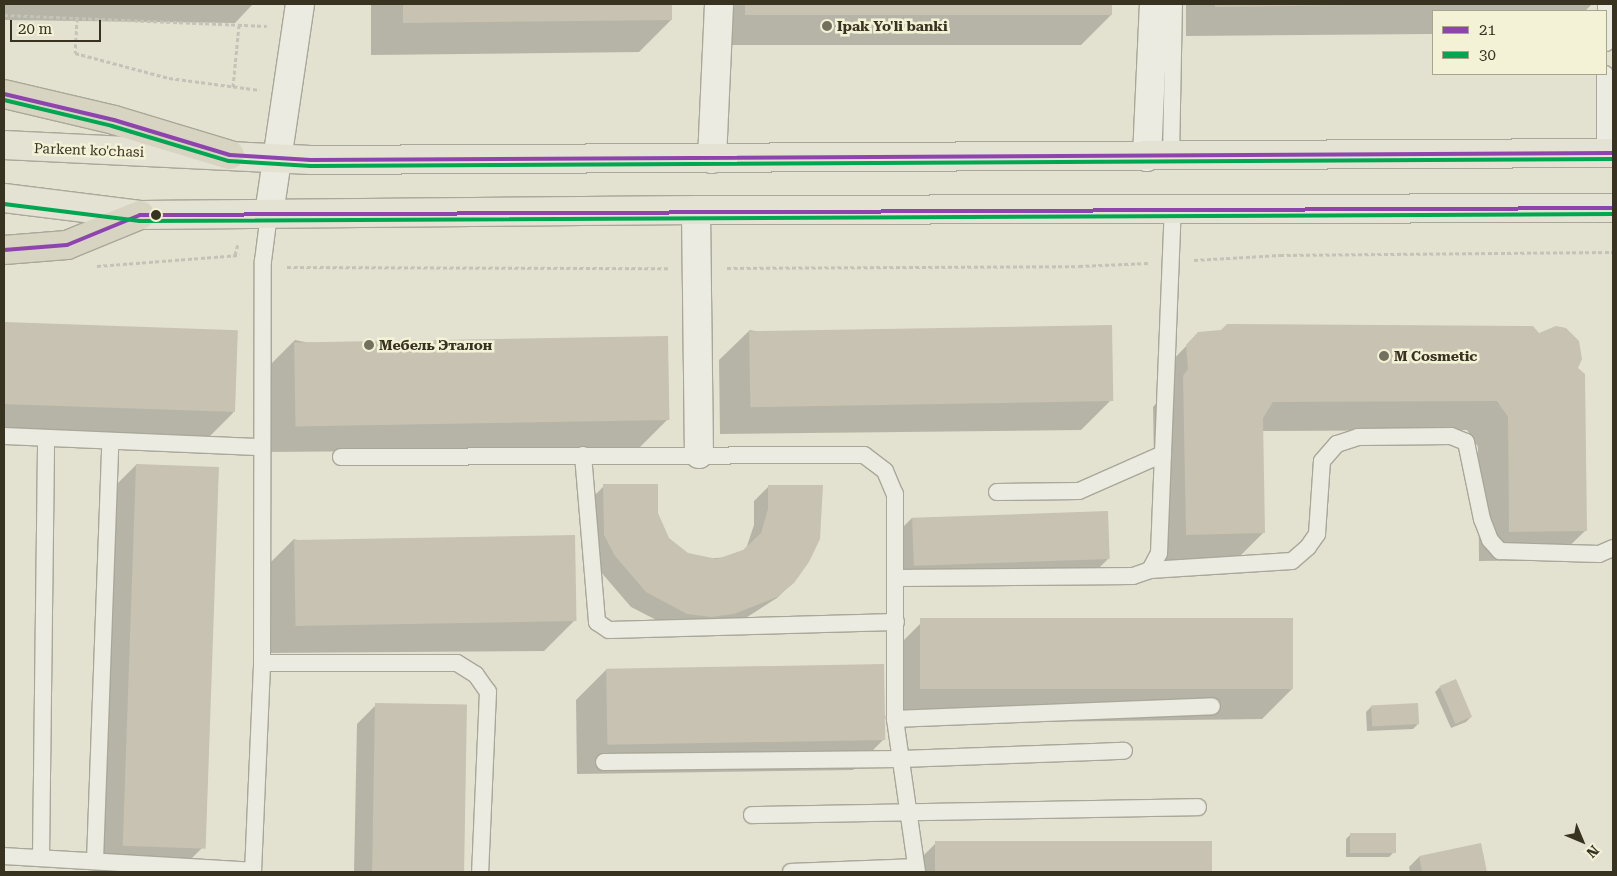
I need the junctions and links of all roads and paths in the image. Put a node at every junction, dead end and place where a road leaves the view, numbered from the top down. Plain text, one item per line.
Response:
1 (719, 4) edge
2 (1154, 4) edge
3 (1174, 4) edge
4 (4, 15) edge
5 (299, 15) edge
6 (77, 18) junction
7 (239, 25) junction
8 (1605, 75) edge
9 (233, 87) junction
10 (268, 92) dead end
11 (4, 94) edge
12 (4, 146) edge
13 (1609, 153) edge
14 (230, 154) junction
15 (1159, 157) junction
16 (278, 158) junction
17 (712, 159) junction
18 (4, 198) edge
19 (1613, 208) edge
20 (1173, 209) junction
21 (696, 210) junction
22 (269, 214) junction
23 (140, 215) junction
24 (238, 244) dead end
25 (4, 250) edge
26 (1613, 252) edge
27 (236, 255) junction
28 (263, 261) junction
29 (1169, 262) junction
30 (93, 266) dead end
31 (697, 268) junction
32 (4, 436) edge
33 (46, 439) junction
34 (110, 442) junction
35 (260, 447) junction
36 (699, 454) junction
37 (1163, 454) junction
38 (582, 455) junction
39 (342, 457) dead end
40 (997, 492) dead end
41 (1613, 548) edge
42 (1150, 570) junction
43 (896, 578) junction
44 (896, 622) junction
45 (262, 663) junction
46 (1212, 706) dead end
47 (895, 719) junction
48 (1124, 751) dead end
49 (901, 759) junction
50 (604, 762) dead end
51 (1198, 807) dead end
52 (910, 811) junction
53 (752, 815) dead end
54 (4, 856) edge
55 (41, 857) junction
56 (95, 861) junction
57 (917, 870) edge
58 (253, 872) edge
59 (480, 872) edge
60 (791, 872) edge

1 - 17 street
2 - 15 street
3 - 15 lane
4 - 6 path
5 - 7 path
5 - 16 street
6 - 7 path
6 - 9 path
7 - 9 path
8 - 13 lane
9 - 10 path
11 - 14 highway
12 - 14 main road, Parkent ko'chasi
13 - 15 main road, Parkent ko'chasi
14 - 16 main road, Parkent ko'chasi
15 - 17 main road, Parkent ko'chasi
16 - 17 main road, Parkent ko'chasi
16 - 22 street
18 - 23 main road
19 - 20 main road
20 - 21 main road
20 - 29 lane
21 - 22 main road
21 - 31 street
22 - 23 main road
22 - 28 lane
23 - 25 highway
24 - 27 path
26 - 29 path
27 - 28 path
27 - 30 path
28 - 31 path
28 - 35 lane
29 - 31 path
29 - 37 lane
31 - 36 street
32 - 33 lane
33 - 34 lane
33 - 55 lane
34 - 35 lane
34 - 56 lane
35 - 45 lane
36 - 38 lane
36 - 43 lane
37 - 40 lane
37 - 42 lane
38 - 39 lane
38 - 44 lane
41 - 42 lane
42 - 43 lane
43 - 44 lane
44 - 47 lane
45 - 58 lane
45 - 59 lane
46 - 47 lane
47 - 49 lane
48 - 49 lane
49 - 50 lane
49 - 52 lane
51 - 52 lane
52 - 53 lane
52 - 57 lane
54 - 55 lane
55 - 56 lane
56 - 58 lane
57 - 60 lane

